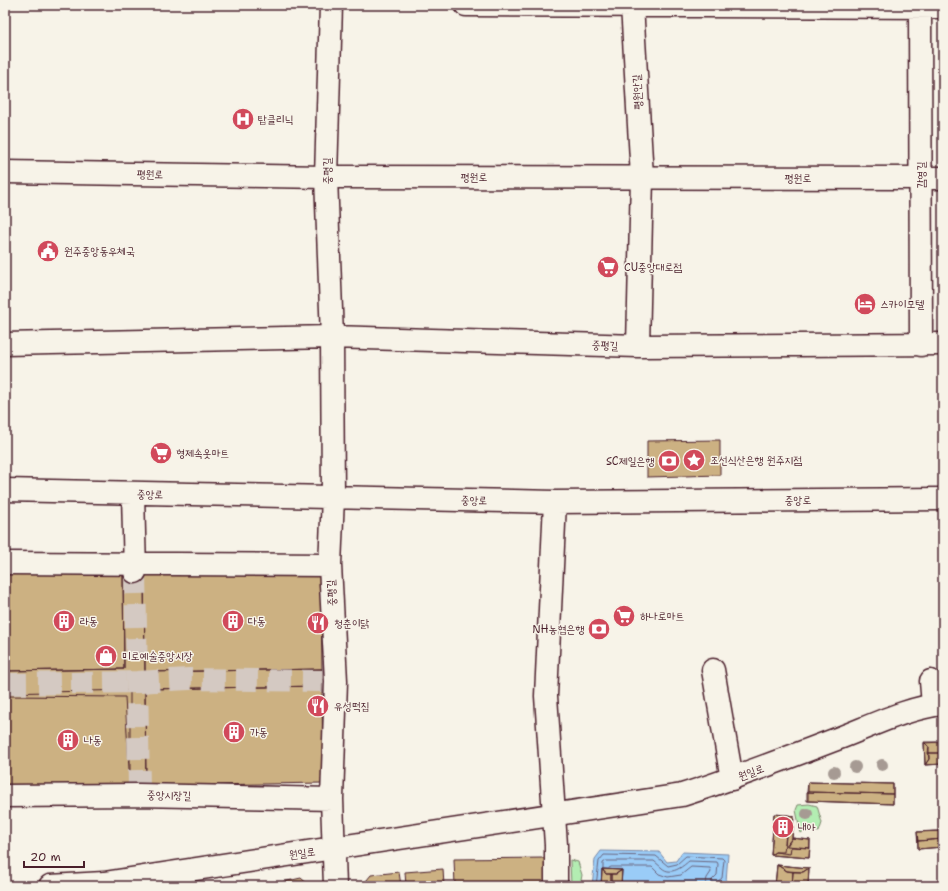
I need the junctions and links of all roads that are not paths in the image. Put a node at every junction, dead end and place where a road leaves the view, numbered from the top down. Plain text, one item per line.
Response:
1 (331, 5) edge
2 (466, 5) edge
3 (482, 5) edge
4 (632, 6) edge
5 (779, 6) edge
6 (920, 6) edge
7 (943, 7) edge
8 (5, 172) edge
9 (326, 177) junction
10 (642, 177) junction
11 (921, 178) junction
12 (943, 178) edge
13 (332, 337) junction
14 (5, 344) edge
15 (921, 344) junction
16 (943, 344) edge
17 (638, 346) junction
18 (5, 490) edge
19 (133, 494) junction
20 (333, 497) junction
21 (943, 499) edge
22 (554, 502) junction
23 (5, 563) edge
24 (330, 565) junction
25 (135, 568) junction
26 (712, 670) dead end
27 (932, 681) dead end
28 (938, 705) edge
29 (732, 779) junction
30 (5, 796) edge
31 (332, 799) junction
32 (553, 814) junction
33 (335, 848) junction
34 (50, 886) edge
35 (335, 886) edge
36 (556, 886) edge

1 - 9 street, 중평길
2 - 3 street
3 - 4 street
4 - 5 street
4 - 10 street, 평원안길
5 - 6 street
6 - 7 street
6 - 11 street, 감영길
8 - 9 street, 평원로
9 - 10 street, 평원로
9 - 13 street, 중평길
10 - 11 street, 평원로
10 - 17 street, 평원안길
11 - 12 street, 평원로
11 - 15 street, 감영길
13 - 14 street
13 - 17 street, 중평길
13 - 20 street, 중평길
15 - 16 street
15 - 17 street
18 - 19 street, 중앙로
19 - 20 street, 중앙로
19 - 25 street
20 - 22 street, 중앙로
20 - 24 street, 중평길
21 - 22 street, 중앙로
22 - 32 street
23 - 25 street
24 - 25 street
24 - 31 street, 중평길
26 - 29 street
27 - 28 street
28 - 29 street, 원일로
29 - 32 street, 원일로
30 - 31 street, 중앙시장길
31 - 33 street, 중평길
32 - 33 street, 원일로
32 - 36 street
33 - 34 street, 원일로
33 - 35 street, 중평길

